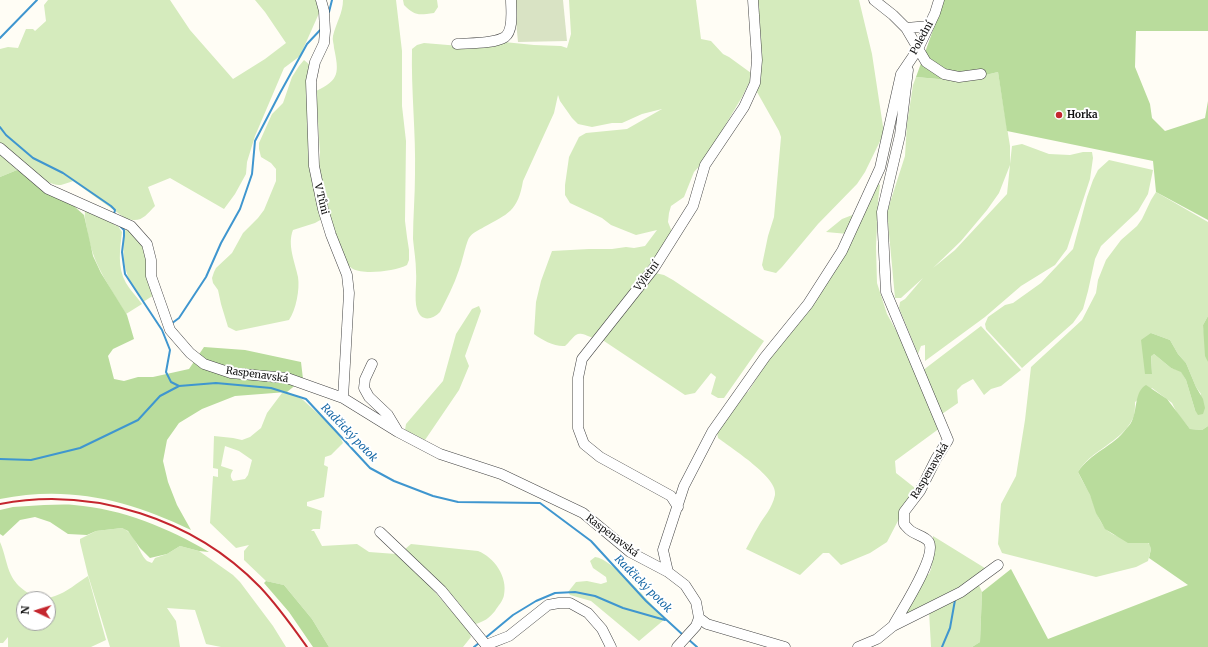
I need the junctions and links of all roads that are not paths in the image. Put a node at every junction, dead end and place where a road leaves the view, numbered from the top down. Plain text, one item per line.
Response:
1 (321, 0) edge
2 (511, 0) edge
3 (753, 0) edge
4 (874, 0) edge
5 (939, 0) edge
6 (929, 26) junction
7 (906, 28) junction
8 (457, 44) dead end
9 (918, 49) junction
10 (909, 60) junction
11 (981, 74) dead end
12 (0, 148) edge
13 (372, 364) dead end
14 (344, 398) junction
15 (398, 432) junction
16 (678, 507) junction
17 (380, 532) dead end
18 (998, 565) dead end
19 (668, 572) junction
20 (699, 618) junction
21 (893, 626) junction
22 (611, 647) edge
23 (677, 647) edge
24 (785, 647) edge
25 (858, 647) edge

1 - 14 street, V Tůni
2 - 8 street
3 - 16 street, Výletní
4 - 7 street
5 - 6 street, Polední
6 - 7 street
6 - 9 street, Polední
7 - 9 street
9 - 10 street, Polední
9 - 11 street
10 - 16 street, Polední
10 - 21 street, Raspenavská
12 - 14 street, Raspenavská
13 - 15 street
14 - 15 street, Raspenavská
15 - 19 street, Raspenavská
16 - 19 street, Polední
17 - 22 street
18 - 21 street, Raspenavská
19 - 20 street, Raspenavská
20 - 23 street
20 - 24 street
21 - 25 street, Raspenavská

